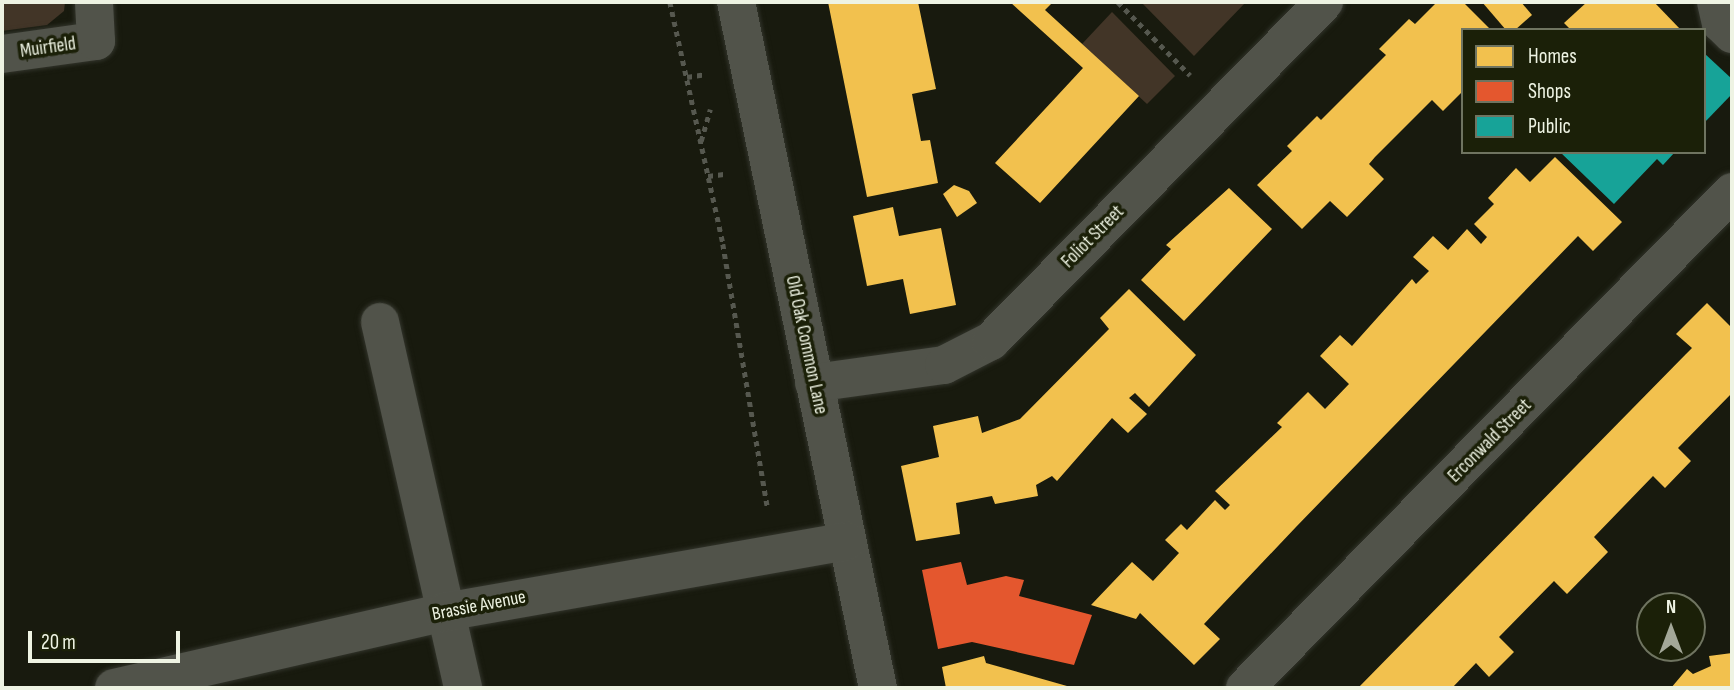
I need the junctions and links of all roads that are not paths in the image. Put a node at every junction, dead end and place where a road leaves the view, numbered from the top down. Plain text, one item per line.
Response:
1 (94, 2) edge
2 (736, 2) edge
3 (1324, 2) edge
4 (1716, 2) edge
5 (1732, 34) edge
6 (2, 54) edge
7 (1732, 192) edge
8 (380, 322) dead end
9 (814, 383) junction
10 (847, 541) junction
11 (445, 612) junction
12 (114, 688) edge
13 (463, 688) edge
14 (878, 688) edge
15 (1245, 688) edge

1 - 6 street, Muirfield
2 - 9 street, Old Oak Common Lane
3 - 9 street, Foliot Street
4 - 5 street
7 - 15 street, Erconwald Street
8 - 11 street
9 - 10 street, Old Oak Common Lane
10 - 11 street, Brassie Avenue
10 - 14 street, Old Oak Common Lane
11 - 12 street, Brassie Avenue
11 - 13 street

